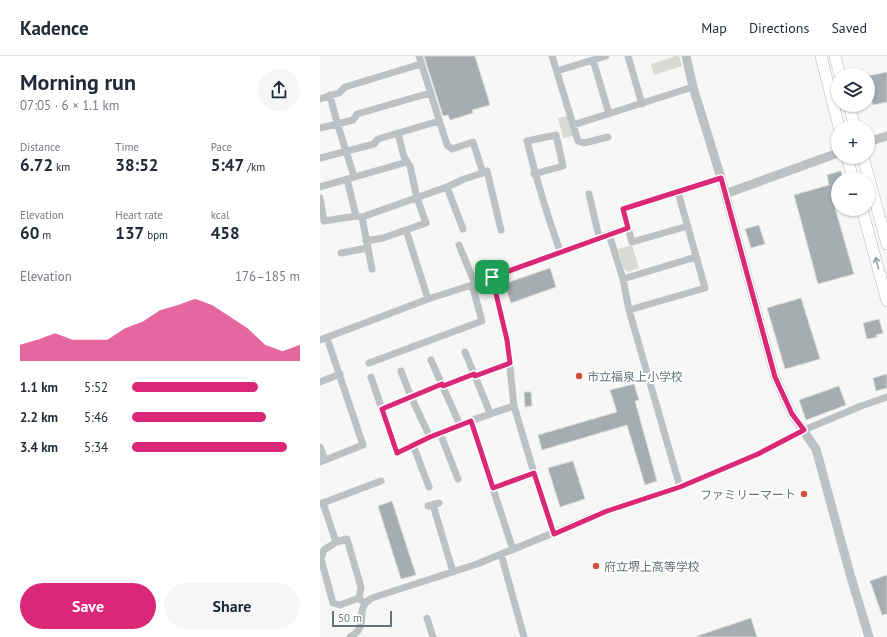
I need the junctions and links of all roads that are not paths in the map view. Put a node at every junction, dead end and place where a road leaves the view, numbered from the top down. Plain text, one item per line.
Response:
1 (419, 56) edge
2 (552, 56) edge
3 (606, 56) edge
4 (628, 56) edge
5 (686, 56) edge
6 (821, 56) edge
7 (835, 56) edge
8 (592, 60) junction
9 (421, 64) junction
10 (838, 68) edge
11 (557, 71) junction
12 (693, 87) junction
13 (430, 92) junction
14 (330, 95) junction
15 (320, 99) edge
16 (642, 104) junction
17 (609, 114) junction
18 (837, 120) edge
19 (439, 121) junction
20 (338, 123) junction
21 (573, 125) junction
22 (320, 128) edge
23 (398, 133) junction
24 (887, 136) edge
25 (608, 137) dead end
26 (875, 140) edge
27 (347, 151) junction
28 (831, 156) edge
29 (320, 158) edge
30 (407, 162) junction
31 (865, 164) edge
32 (483, 173) junction
33 (534, 174) junction
34 (350, 178) junction
35 (721, 178) junction
36 (320, 187) edge
37 (447, 188) junction
38 (678, 192) junction
39 (589, 194) dead end
40 (725, 194) junction
41 (320, 198) edge
42 (417, 198) junction
43 (864, 216) edge
44 (359, 217) junction
45 (688, 226) junction
46 (628, 228) junction
47 (463, 229) dead end
48 (406, 230) junction
49 (501, 230) dead end
50 (609, 234) junction
51 (599, 237) junction
52 (367, 244) junction
53 (887, 244) edge
54 (458, 245) dead end
55 (560, 251) junction
56 (341, 253) dead end
57 (696, 257) junction
58 (372, 269) dead end
59 (492, 277) junction
60 (623, 279) junction
61 (473, 284) junction
62 (428, 299) junction
63 (887, 300) edge
64 (629, 310) junction
65 (324, 339) edge
66 (465, 352) dead end
67 (431, 360) dead end
68 (369, 363) dead end
69 (510, 363) junction
70 (401, 371) dead end
71 (340, 374) junction
72 (474, 375) junction
73 (371, 377) dead end
74 (320, 382) edge
75 (442, 385) junction
76 (411, 397) junction
77 (887, 397) edge
78 (514, 406) junction
79 (382, 409) junction
80 (490, 414) junction
81 (471, 421) junction
82 (460, 425) junction
83 (804, 430) junction
84 (440, 433) junction
85 (430, 437) junction
86 (413, 445) junction
87 (320, 447) edge
88 (322, 461) edge
89 (534, 473) junction
90 (458, 479) dead end
91 (381, 481) dead end
92 (429, 487) dead end
93 (680, 487) junction
94 (493, 488) junction
95 (322, 503) edge
96 (434, 505) dead end
97 (554, 534) junction
98 (336, 542) junction
99 (513, 550) junction
100 (501, 554) junction
101 (453, 572) junction
102 (359, 598) junction
103 (365, 604) junction
104 (427, 618) dead end
105 (350, 637) edge
106 (433, 637) edge
107 (524, 637) edge
108 (869, 637) edge

1 - 9 street
2 - 11 street
3 - 8 street
4 - 16 street
5 - 12 street
6 - 18 main road
7 - 10 main road
8 - 11 street
8 - 17 street
9 - 13 street
9 - 14 street
11 - 21 street
12 - 16 street
12 - 35 street
13 - 19 street
13 - 20 street
14 - 15 street
14 - 20 street
16 - 17 street
17 - 21 street
19 - 23 street
19 - 32 street
20 - 22 street
20 - 27 street
21 - 25 street
23 - 27 street
23 - 30 street
24 - 26 street
27 - 29 street
27 - 34 street
28 - 40 street
30 - 34 street
30 - 42 street
31 - 53 main road
32 - 37 street
32 - 49 street
33 - 33 street
33 - 55 street
34 - 36 street
34 - 44 street
35 - 38 street
35 - 40 street
37 - 42 street
37 - 47 street
38 - 45 street
38 - 46 street
39 - 51 street
40 - 83 street
41 - 44 street
42 - 44 street
42 - 48 street
63 -> 43 main road
44 - 52 street
45 - 46 street
45 - 57 street
46 - 50 street
48 - 52 street
48 - 62 street
50 - 51 street
50 - 60 street
51 - 55 street
52 - 56 street
52 - 58 street
54 - 61 street
55 - 59 street
57 - 60 street
57 - 64 street
59 - 61 street
59 - 69 street
60 - 64 street
61 - 62 street
61 - 68 street
62 - 65 street
64 - 93 street
65 - 71 street
66 - 72 street
67 - 75 street
69 - 72 street
69 - 78 street
70 - 76 street
71 - 74 street
71 - 88 street
72 - 75 street
72 - 80 street
73 - 79 street
75 - 76 street
75 - 82 street
76 - 79 street
76 - 85 street
77 - 83 street
78 - 80 street
78 - 89 street
79 - 86 street
80 - 81 street
81 - 82 street
81 - 94 street
82 - 84 street
83 - 93 street
83 - 108 street
84 - 85 street
84 - 90 street
85 - 86 street
86 - 92 street
87 - 88 street
89 - 94 street
89 - 97 street
91 - 95 street
93 - 97 street
94 - 99 street
95 - 98 street
96 - 101 street
97 - 99 street
98 - 102 street
98 - 102 street
99 - 100 street
100 - 101 street
100 - 107 street
101 - 103 street
102 - 103 street
103 - 105 street
104 - 106 street

